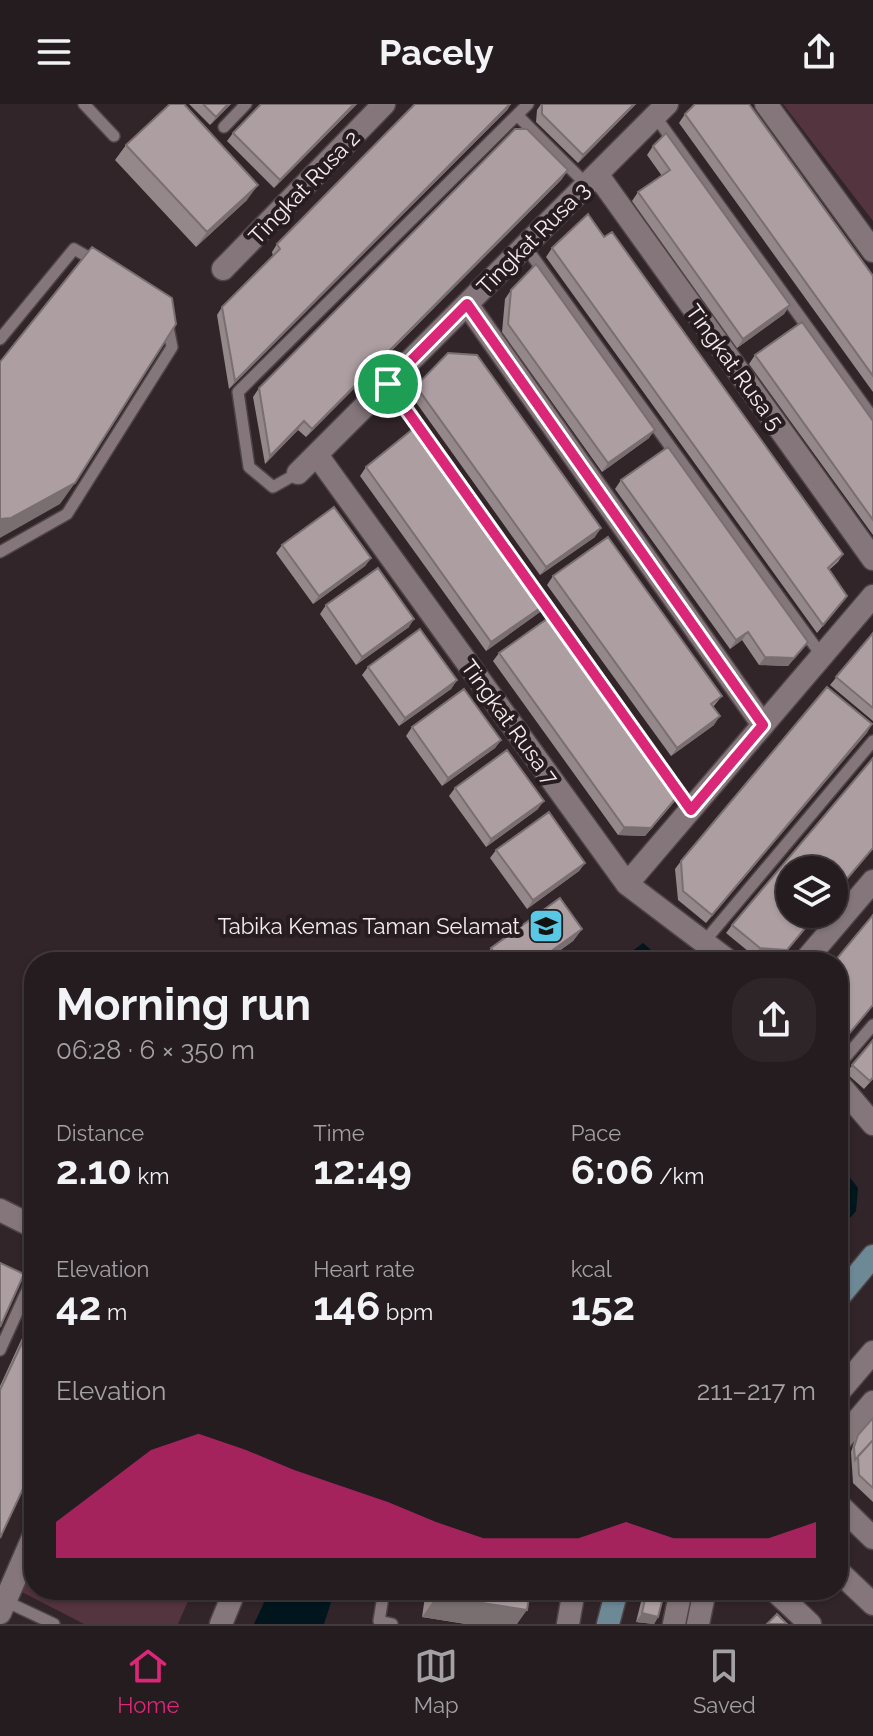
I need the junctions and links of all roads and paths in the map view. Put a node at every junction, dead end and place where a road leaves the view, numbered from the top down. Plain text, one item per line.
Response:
1 (84, 104) edge
2 (246, 104) edge
3 (384, 104) edge
4 (528, 104) edge
5 (766, 104) edge
6 (661, 110) edge
7 (517, 115) junction
8 (224, 127) dead end
9 (114, 136) dead end
10 (592, 179) junction
11 (525, 246) junction
12 (873, 251) edge
13 (223, 269) dead end
14 (113, 272) edge
15 (164, 303) edge
16 (467, 304) junction
17 (0, 339) edge
18 (388, 384) junction
19 (873, 418) edge
20 (317, 455) junction
21 (298, 473) joint
22 (452, 474) edge
23 (0, 552) edge
24 (873, 559) edge
25 (535, 590) edge
26 (873, 596) edge
27 (572, 642) edge
28 (822, 656) junction
29 (763, 725) junction
30 (873, 741) edge
31 (873, 881) edge
32 (627, 884) junction
33 (704, 942) junction
34 (717, 952) edge
35 (813, 952) edge
36 (873, 1025) edge
37 (848, 1054) edge
38 (848, 1095) edge
39 (873, 1124) edge
40 (0, 1210) edge
41 (24, 1222) edge
42 (873, 1256) edge
43 (848, 1286) edge
44 (24, 1297) edge
45 (0, 1350) edge
46 (873, 1352) edge
47 (848, 1381) edge
48 (873, 1402) edge
49 (848, 1431) edge
50 (848, 1514) edge
51 (873, 1538) edge
52 (24, 1558) edge
53 (848, 1580) edge
54 (231, 1600) edge
55 (382, 1600) edge
56 (572, 1600) edge
57 (614, 1600) edge
58 (679, 1600) edge
59 (703, 1600) edge
60 (785, 1600) edge
61 (873, 1604) edge
62 (3, 1607) edge
63 (54, 1624) edge
64 (221, 1624) edge
65 (392, 1624) edge
66 (568, 1624) edge
67 (608, 1624) edge
68 (674, 1624) edge
69 (698, 1624) edge
70 (810, 1624) edge

1 - 9 lane
2 - 8 lane
3 - 13 street, Tingkat Rusa 2
4 - 7 lane
5 - 12 street
6 - 10 street, Tingkat Rusa 3
6 - 19 lane
7 - 10 lane
7 - 21 lane
10 - 11 street, Tingkat Rusa 3
10 - 24 street, Tingkat Rusa 5
11 - 16 street, Tingkat Rusa 3
11 - 28 lane
14 - 17 lane
15 - 23 lane
16 - 18 street, Tingkat Rusa 3
16 - 29 street
18 - 20 street, Tingkat Rusa 3
18 - 22 lane
20 - 21 street, Tingkat Rusa 3
20 - 32 street, Tingkat Rusa 7
25 - 27 lane
26 - 28 street
28 - 29 street
29 - 32 street
30 - 33 lane
31 - 35 street
32 - 33 street, Tingkat Rusa 7
33 - 34 street, Tingkat Rusa 7
36 - 37 lane
38 - 39 street
40 - 41 street
42 - 43 main road
44 - 45 lane
46 - 47 street
48 - 49 street
50 - 51 street
52 - 62 street
53 - 61 street
54 - 64 street
55 - 65 lane
56 - 66 street
57 - 67 main road
58 - 68 street
59 - 69 street
60 - 70 street
62 - 63 lane

